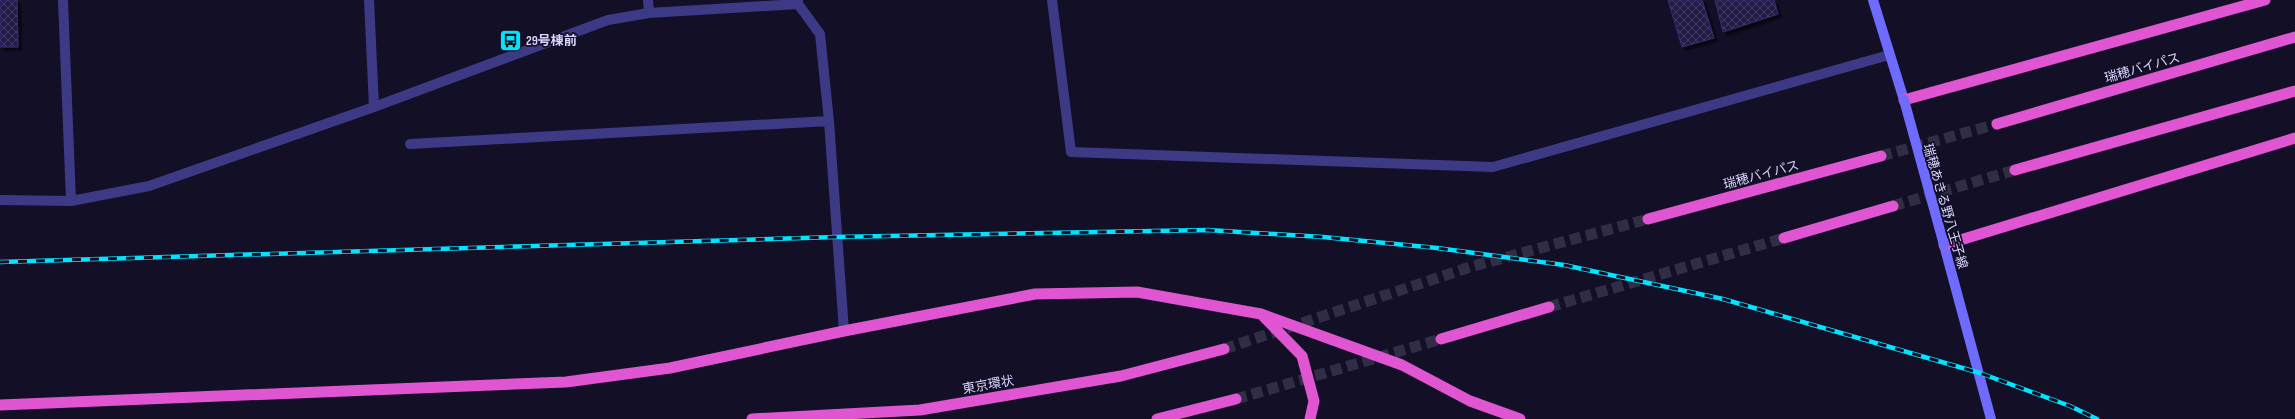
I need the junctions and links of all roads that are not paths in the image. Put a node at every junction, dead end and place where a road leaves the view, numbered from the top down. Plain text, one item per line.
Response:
1 (63, 0) edge
2 (369, 0) edge
3 (648, 0) edge
4 (1052, 0) edge
5 (1873, 0) edge
6 (2265, 0) edge
7 (798, 2) edge
8 (649, 13) junction
9 (2295, 38) edge
10 (1889, 55) junction
11 (2295, 91) edge
12 (1904, 100) junction
13 (374, 107) junction
14 (829, 121) junction
15 (1997, 124) tunnel mouth
16 (2295, 138) edge
17 (410, 144) dead end
18 (1881, 156) tunnel mouth
19 (2015, 170) tunnel mouth
20 (0, 200) edge
21 (71, 201) junction
22 (1894, 206) tunnel mouth
23 (1648, 218) tunnel mouth
24 (1784, 238) tunnel mouth
25 (1944, 245) junction
26 (1550, 307) tunnel mouth
27 (1261, 314) junction
28 (844, 331) junction
29 (1441, 339) tunnel mouth
30 (1224, 349) tunnel mouth
31 (1236, 399) tunnel mouth
32 (0, 405) edge
33 (752, 419) edge
34 (1158, 419) edge
35 (1310, 419) edge
36 (1520, 419) edge
37 (1991, 419) edge

1 - 21 street
2 - 13 street
3 - 8 street
4 - 10 street
5 - 10 main road, 瑞穂あきる野八王子線
6 - 12 highway
7 - 8 street
7 - 14 street
8 - 13 street
9 - 15 highway, 瑞穂バイパス
10 - 12 main road, 瑞穂あきる野八王子線
11 - 19 highway
12 - 25 main road, 瑞穂あきる野八王子線, bridge
13 - 21 street
14 - 17 street
14 - 28 street
16 - 25 highway
18 - 23 highway, 瑞穂バイパス
20 - 21 street
22 - 24 highway
25 - 37 main road, 瑞穂あきる野八王子線
26 - 29 highway
27 - 28 highway
27 - 35 highway
27 - 36 highway
28 - 32 highway
30 - 33 highway, 東京環状
31 - 34 highway

